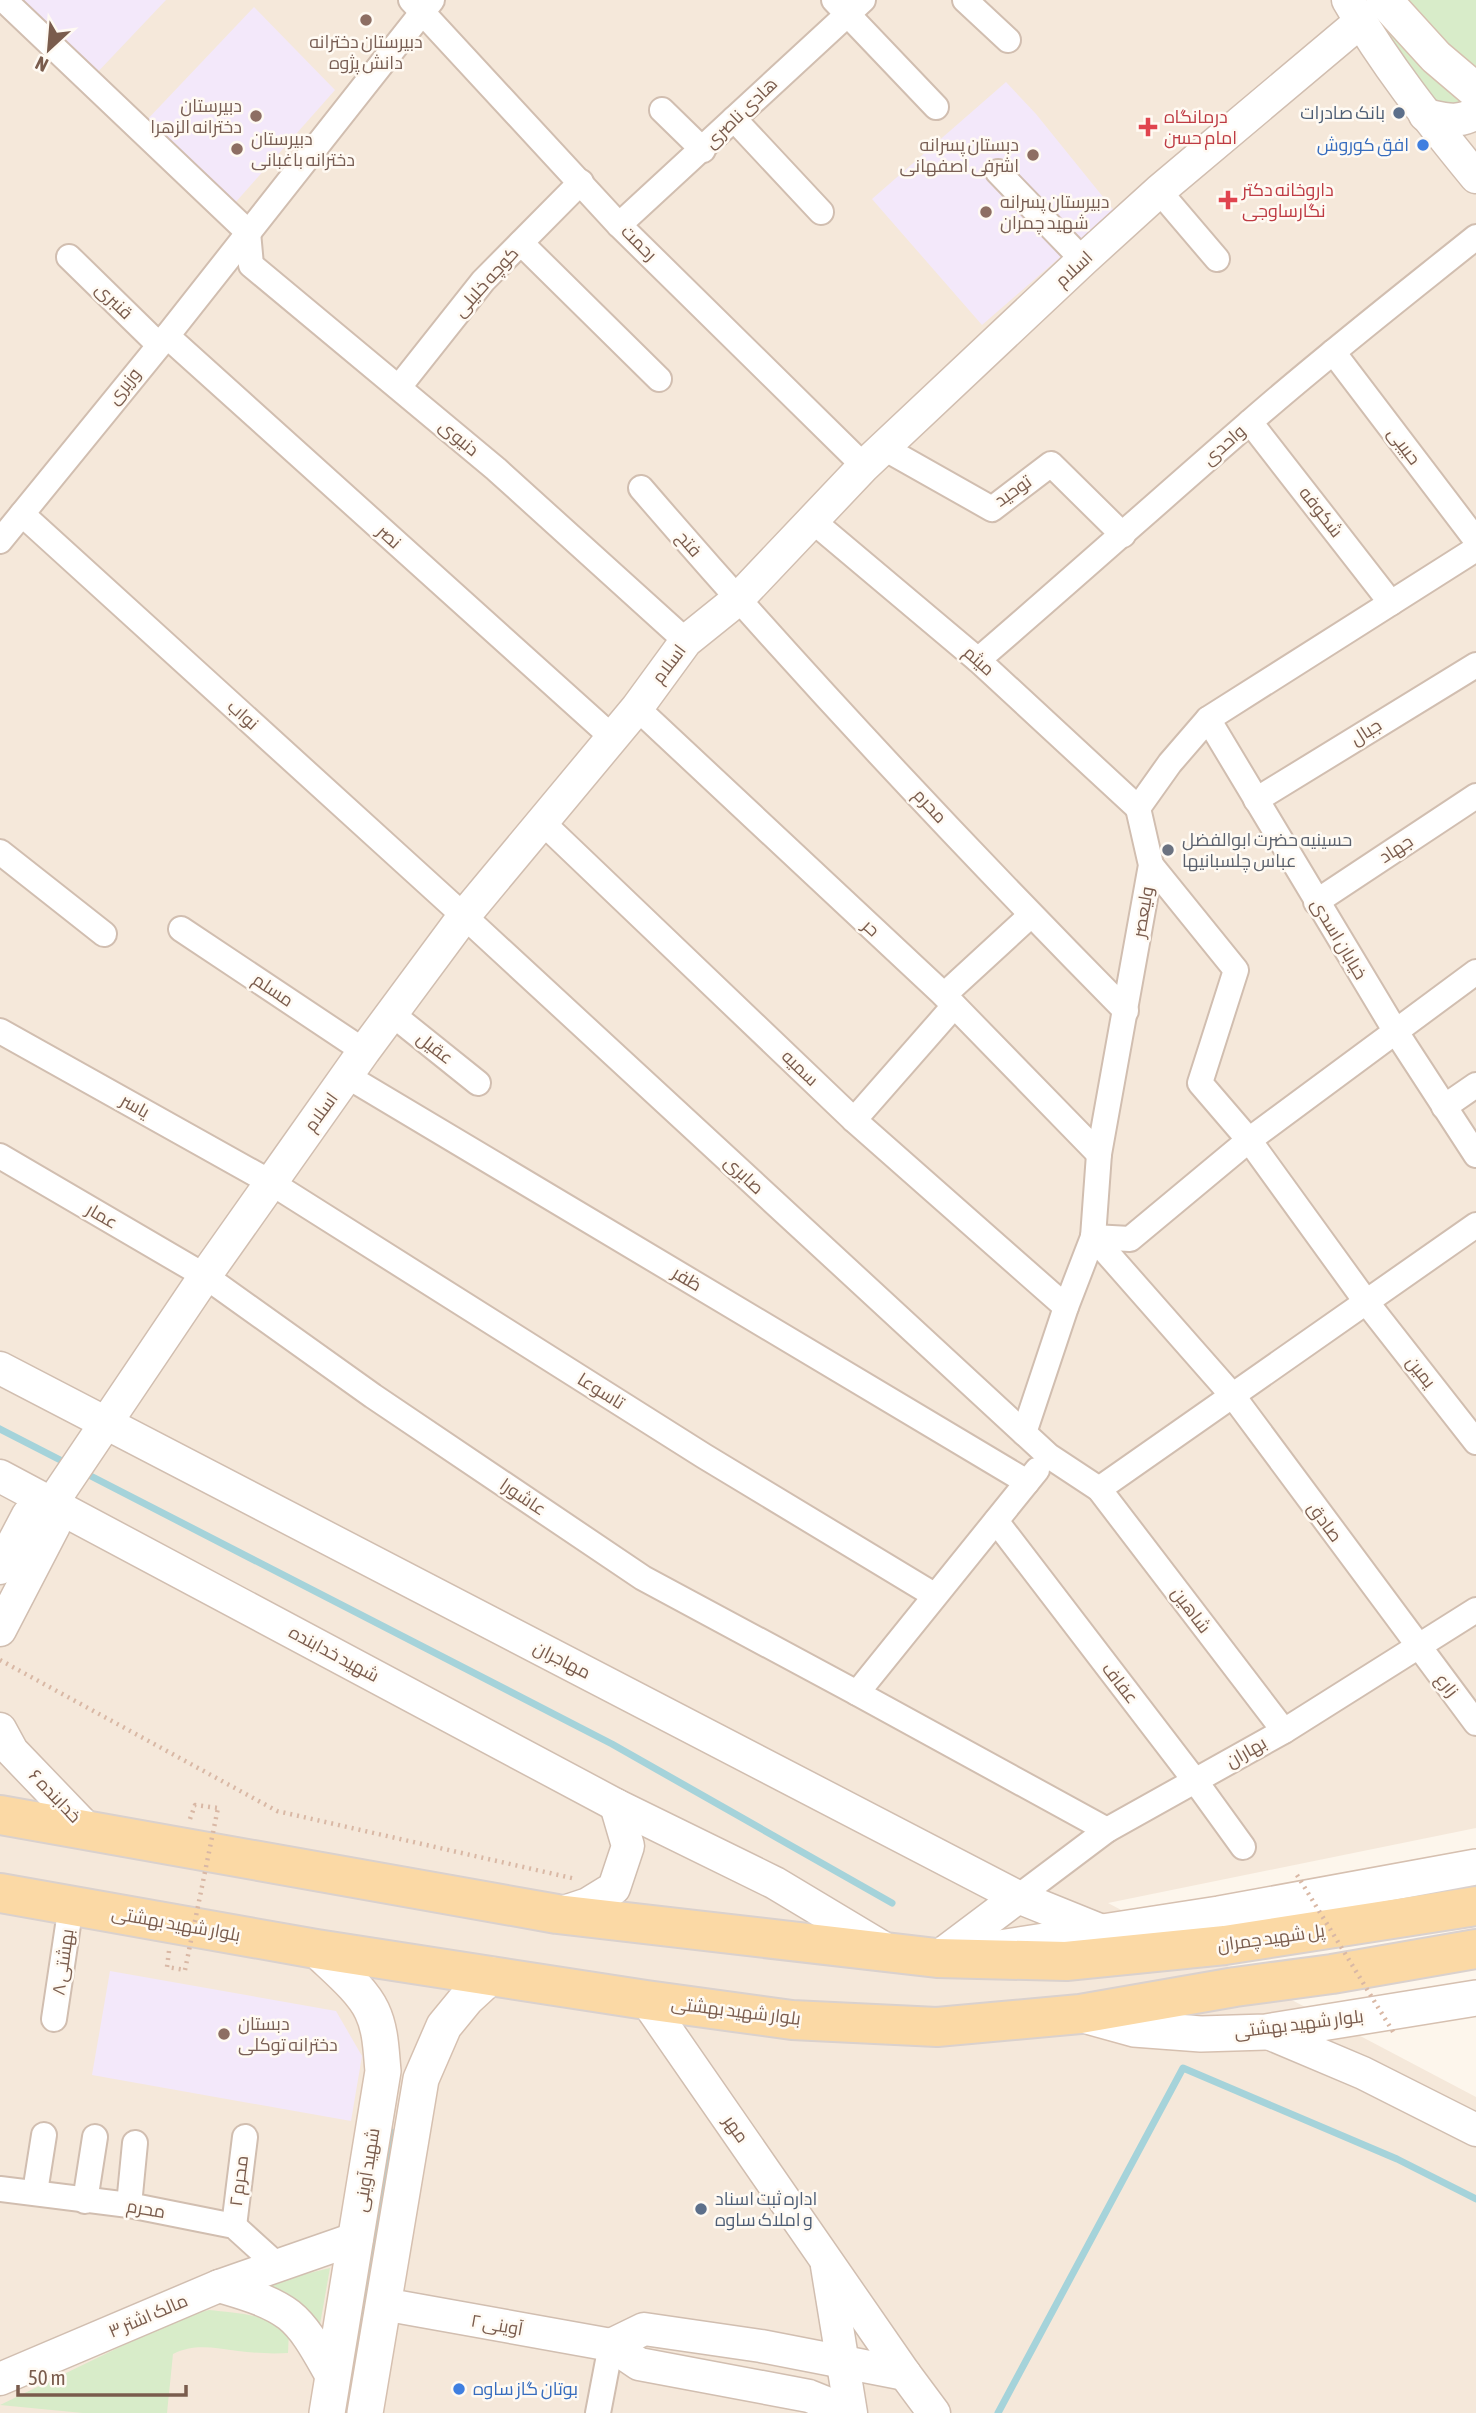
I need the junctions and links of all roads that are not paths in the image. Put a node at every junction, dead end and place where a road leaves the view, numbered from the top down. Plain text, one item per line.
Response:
1 (4, 0) edge
2 (965, 0) edge
3 (422, 4) edge
4 (848, 4) edge
5 (1364, 7) edge
6 (1008, 40) dead end
7 (1476, 91) edge
8 (936, 107) dead end
9 (662, 110) dead end
10 (1476, 113) edge
11 (1425, 115) junction
12 (734, 119) junction
13 (703, 150) junction
14 (998, 172) dead end
15 (1476, 177) edge
16 (581, 182) junction
17 (1159, 191) junction
18 (821, 212) dead end
19 (620, 225) junction
20 (248, 232) junction
21 (1476, 237) edge
22 (521, 243) junction
23 (69, 257) dead end
24 (1217, 259) dead end
25 (1083, 261) junction
26 (163, 340) junction
27 (1333, 352) junction
28 (659, 379) dead end
29 (399, 387) junction
30 (1250, 422) junction
31 (874, 457) junction
32 (641, 488) dead end
33 (22, 514) junction
34 (814, 522) junction
35 (1123, 536) junction
36 (1476, 540) edge
37 (0, 541) edge
38 (1476, 549) edge
39 (737, 600) junction
40 (1391, 603) junction
41 (686, 640) junction
42 (978, 660) junction
43 (1476, 665) edge
44 (637, 708) junction
45 (1208, 719) junction
46 (612, 737) junction
47 (1476, 796) edge
48 (1256, 800) junction
49 (1138, 808) junction
50 (541, 821) junction
51 (0, 852) edge
52 (1151, 866) junction
53 (1316, 902) junction
54 (1031, 915) junction
55 (464, 916) junction
56 (181, 929) dead end
57 (104, 933) dead end
58 (1476, 972) edge
59 (949, 1001) junction
60 (1126, 1011) junction
61 (392, 1014) junction
62 (0, 1031) edge
63 (1396, 1032) junction
64 (355, 1064) junction
65 (478, 1083) dead end
66 (1476, 1086) edge
67 (1444, 1107) junction
68 (854, 1120) junction
69 (1249, 1140) junction
70 (1099, 1154) junction
71 (1476, 1155) edge
72 (0, 1156) edge
73 (270, 1182) junction
74 (1476, 1225) edge
75 (1093, 1237) junction
76 (205, 1276) junction
77 (1367, 1303) junction
78 (1066, 1307) junction
79 (0, 1368) edge
80 (1233, 1396) junction
81 (105, 1422) junction
82 (1024, 1433) junction
83 (1476, 1442) edge
84 (1049, 1455) junction
85 (0, 1476) edge
86 (1027, 1482) junction
87 (1098, 1489) junction
88 (52, 1503) junction
89 (996, 1521) junction
90 (0, 1568) edge
91 (934, 1595) junction
92 (1476, 1610) edge
93 (0, 1630) edge
94 (1418, 1647) junction
95 (857, 1693) junction
96 (1476, 1723) edge
97 (0, 1729) edge
98 (1284, 1731) junction
99 (1196, 1782) junction
100 (616, 1805) junction
101 (0, 1815) edge
102 (87, 1829) junction
103 (1107, 1830) junction
104 (1243, 1847) dead end
105 (1476, 1867) edge
106 (0, 1893) edge
107 (1018, 1897) junction
108 (71, 1905) junction
109 (1476, 1906) edge
110 (557, 1914) junction
111 (1102, 1931) junction
112 (316, 1949) junction
113 (1476, 1949) edge
114 (892, 1954) junction
115 (937, 1958) junction
116 (492, 1975) junction
117 (1476, 1998) edge
118 (646, 2000) junction
119 (1080, 2014) junction
120 (54, 2019) dead end
121 (1266, 2032) junction
122 (383, 2071) junction
123 (421, 2078) junction
124 (1476, 2130) edge
125 (44, 2135) dead end
126 (95, 2137) dead end
127 (245, 2137) dead end
128 (135, 2143) dead end
129 (0, 2189) edge
130 (35, 2192) junction
131 (85, 2201) junction
132 (129, 2205) junction
133 (234, 2226) junction
134 (356, 2238) junction
135 (826, 2258) junction
136 (277, 2266) junction
137 (219, 2286) junction
138 (832, 2298) junction
139 (383, 2304) junction
140 (611, 2345) junction
141 (761, 2346) junction
142 (844, 2361) junction
143 (905, 2374) junction
144 (333, 2378) junction
145 (0, 2379) edge
146 (327, 2413) edge
147 (365, 2413) edge
148 (598, 2413) edge
149 (837, 2413) edge
150 (851, 2413) edge
151 (934, 2413) edge

1 - 20 street
2 - 6 street
3 - 16 street, رحمت
3 - 20 street, وزیری
4 - 8 street
4 - 12 street, هادی ناصری
5 - 7 main road
5 - 11 street
5 - 17 street, اسلام
9 - 13 street
10 - 11 street
11 - 15 street
12 - 13 street, هادی ناصری
12 - 18 street
13 - 19 street, هادی ناصری
14 - 25 street
16 - 19 street, رحمت
16 - 22 street, کوچه خلیلی
17 - 24 street
17 - 25 street, اسلام
19 - 31 street, رحمت
20 - 26 street, وزیری
20 - 29 street, دنیوی
21 - 27 street, واحدی
22 - 28 street
22 - 29 street, کوچه خلیلی
23 - 26 street, قنبری
25 - 31 street, اسلام
26 - 33 street, وزیری
26 - 46 street, نصر
27 - 30 street, واحدی
27 - 36 street, حبیبی
29 - 41 street, دنیوی
30 - 35 street, واحدی
30 - 40 street, شکوفه
31 - 34 street, اسلام
31 - 35 street, توحید
32 - 39 street, فتح
33 - 37 street, وزیری
33 - 55 street, نواب
34 - 39 street, اسلام
34 - 42 street, میثم
35 - 42 street, واحدی
38 - 40 street
39 - 41 street, اسلام
39 - 54 street, محرم
40 - 45 street
41 - 44 street, اسلام
42 - 49 street, میثم
43 - 48 street, جبال
44 - 46 street, اسلام
44 - 59 street, حر
45 - 48 street, خیابان اسدی
45 - 49 street
46 - 50 street, اسلام
47 - 53 street, جهاد
48 - 53 street, خیابان اسدی
49 - 52 street, ولیعصر
50 - 55 street, اسلام
50 - 68 street, سمیه
51 - 57 street
52 - 60 street, ولیعصر
52 - 69 street, یمین
53 - 63 street, خیابان اسدی
54 - 59 street
54 - 60 street, محرم
55 - 61 street, اسلام
55 - 82 street, صابری
56 - 64 street, مسلم
58 - 63 street
59 - 68 street
59 - 70 street, حر
60 - 70 street, ولیعصر
61 - 64 street, اسلام
61 - 65 street, عقیل
62 - 73 street, یاسر
63 - 67 street, خیابان اسدی
63 - 69 street
64 - 73 street, اسلام
64 - 86 street, ظفر
66 - 67 street
67 - 71 street, خیابان اسدی
68 - 78 street, سمیه
69 - 75 street
69 - 77 street, یمین
70 - 75 street, ولیعصر
72 - 76 street, عمار
73 - 76 street, اسلام
73 - 91 street, تاسوعا
74 - 77 street
75 - 78 street, ولیعصر
75 - 80 street, صادق
76 - 81 street, اسلام
76 - 95 street, عاشورا
77 - 80 street
77 - 83 street, یمین
78 - 82 street, ولیعصر
79 - 81 street, مهاجران
80 - 87 street
80 - 94 street, صادق
81 - 88 street, اسلام
81 - 107 street, مهاجران
82 - 84 street, صابری
84 - 86 street
84 - 87 street, شاهین
85 - 88 street, شهید خدابنده
86 - 89 street
87 - 98 street, شاهین
88 - 90 street
88 - 93 street
88 - 100 street, شهید خدابنده
89 - 91 street
89 - 99 street, عفاف
91 - 95 street
92 - 94 street, بهاران
94 - 96 street, زارع
94 - 98 street, بهاران
95 - 103 street, عاشورا
97 - 102 street, خدابنده ۶
98 - 99 street, بهاران
99 - 103 street, بهاران
99 - 104 street, عفاف
100 - 110 street
100 - 114 street, شهید خدابنده
101 - 102 main road
102 - 110 main road
103 - 107 street, بهاران
105 - 111 main road
106 - 108 main road, بلوار شهید بهشتی
107 - 111 street, مهاجران
107 - 115 street
108 - 112 main road, بلوار شهید بهشتی
108 - 120 street, بهشتی ۸
109 - 115 main road, پل شهید چمران
110 - 114 main road
111 - 115 main road
112 - 116 main road, بلوار شهید بهشتی
112 - 122 main road, شهید آوینی
113 - 119 main road
114 - 115 main road
116 - 118 main road, بلوار شهید بهشتی
116 - 123 main road, شهید آوینی
117 - 121 main road, بلوار شهید بهشتی
118 - 119 main road, بلوار شهید بهشتی
118 - 135 street, مهر
119 - 121 main road, بلوار شهید بهشتی
121 - 124 street
122 - 123 main road
122 - 134 main road, شهید آوینی
123 - 139 main road, شهید آوینی
125 - 130 street
126 - 131 street
127 - 133 street, محرم ۲
128 - 132 street
129 - 130 street, محرم
130 - 131 street, محرم
131 - 132 street, محرم
132 - 133 street, محرم
133 - 136 street
134 - 136 street, مالک اشتر ۳
134 - 144 main road, شهید آوینی
135 - 138 street, مهر
135 - 143 street, مهر
136 - 137 street, مالک اشتر ۳
137 - 144 street
137 - 145 street, مالک اشتر ۳
138 - 141 street
138 - 142 street, مهر
139 - 140 street, ۲ آوینی
139 - 147 main road, شهید آوینی
140 - 141 street
140 - 148 street
140 - 149 street
141 - 142 street
142 - 143 street
142 - 150 street, مهر
143 - 151 street, مهر
144 - 146 main road, شهید آوینی

